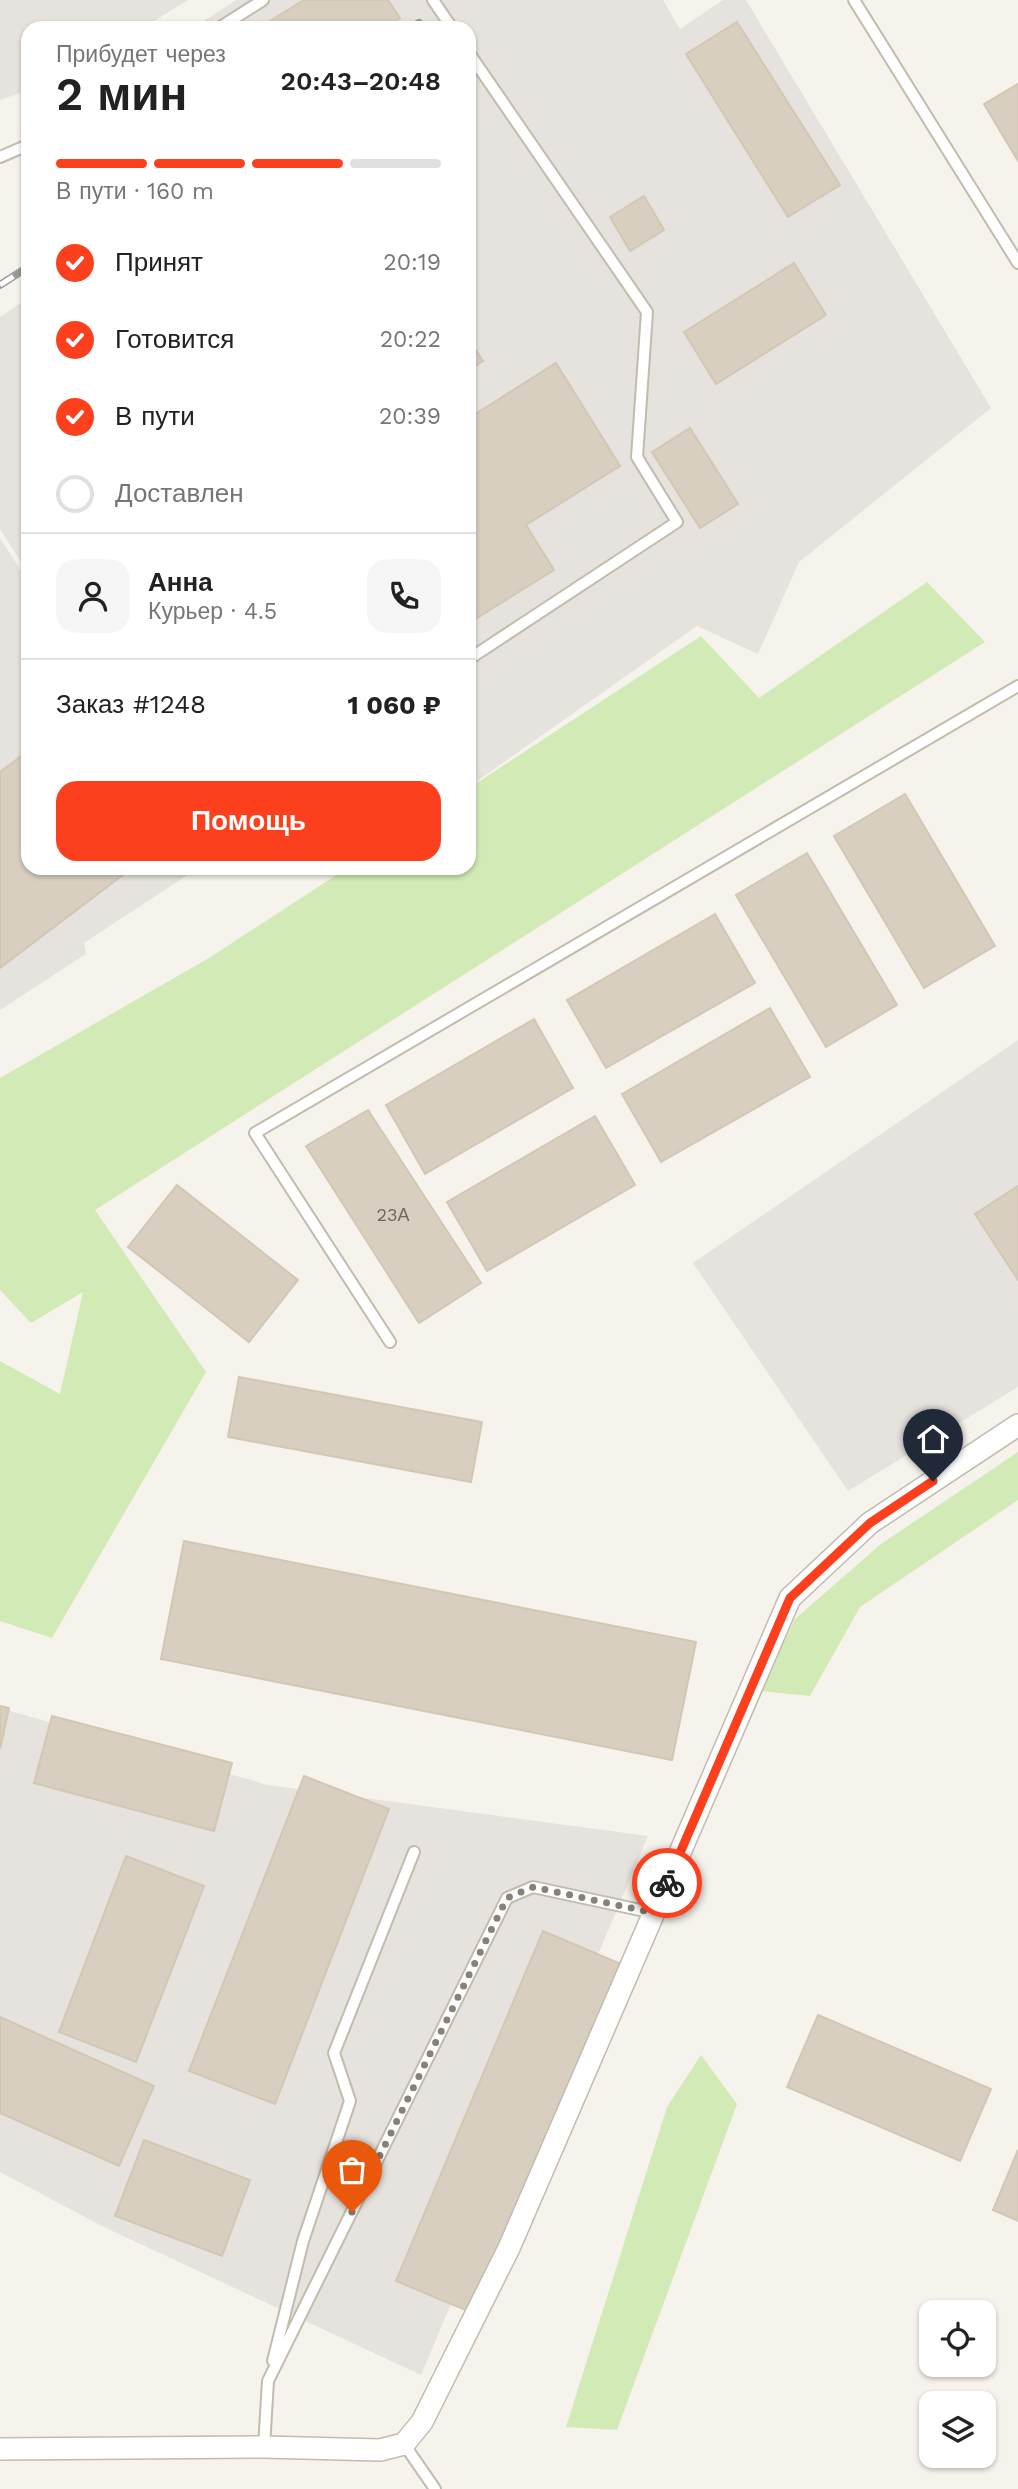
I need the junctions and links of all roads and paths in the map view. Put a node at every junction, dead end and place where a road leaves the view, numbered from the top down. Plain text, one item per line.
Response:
1 (263, 0) edge
2 (433, 0) edge
3 (854, 0) edge
4 (230, 21) edge
5 (447, 21) edge
6 (476, 63) edge
7 (21, 148) edge
8 (0, 157) edge
9 (1018, 263) edge
10 (476, 654) edge
11 (1018, 686) edge
12 (390, 1342) dead end
13 (1018, 1425) edge
14 (414, 1852) dead end
15 (654, 1913) junction
16 (268, 2381) junction
17 (404, 2444) junction
18 (264, 2447) junction
19 (0, 2449) edge
20 (435, 2489) edge

1 - 4 lane
2 - 5 lane
3 - 9 lane
6 - 10 lane
7 - 8 lane
11 - 12 lane
13 - 15 street
14 - 16 lane
15 - 16 lane
15 - 17 street
16 - 18 lane
17 - 18 street
17 - 20 lane
18 - 19 street

